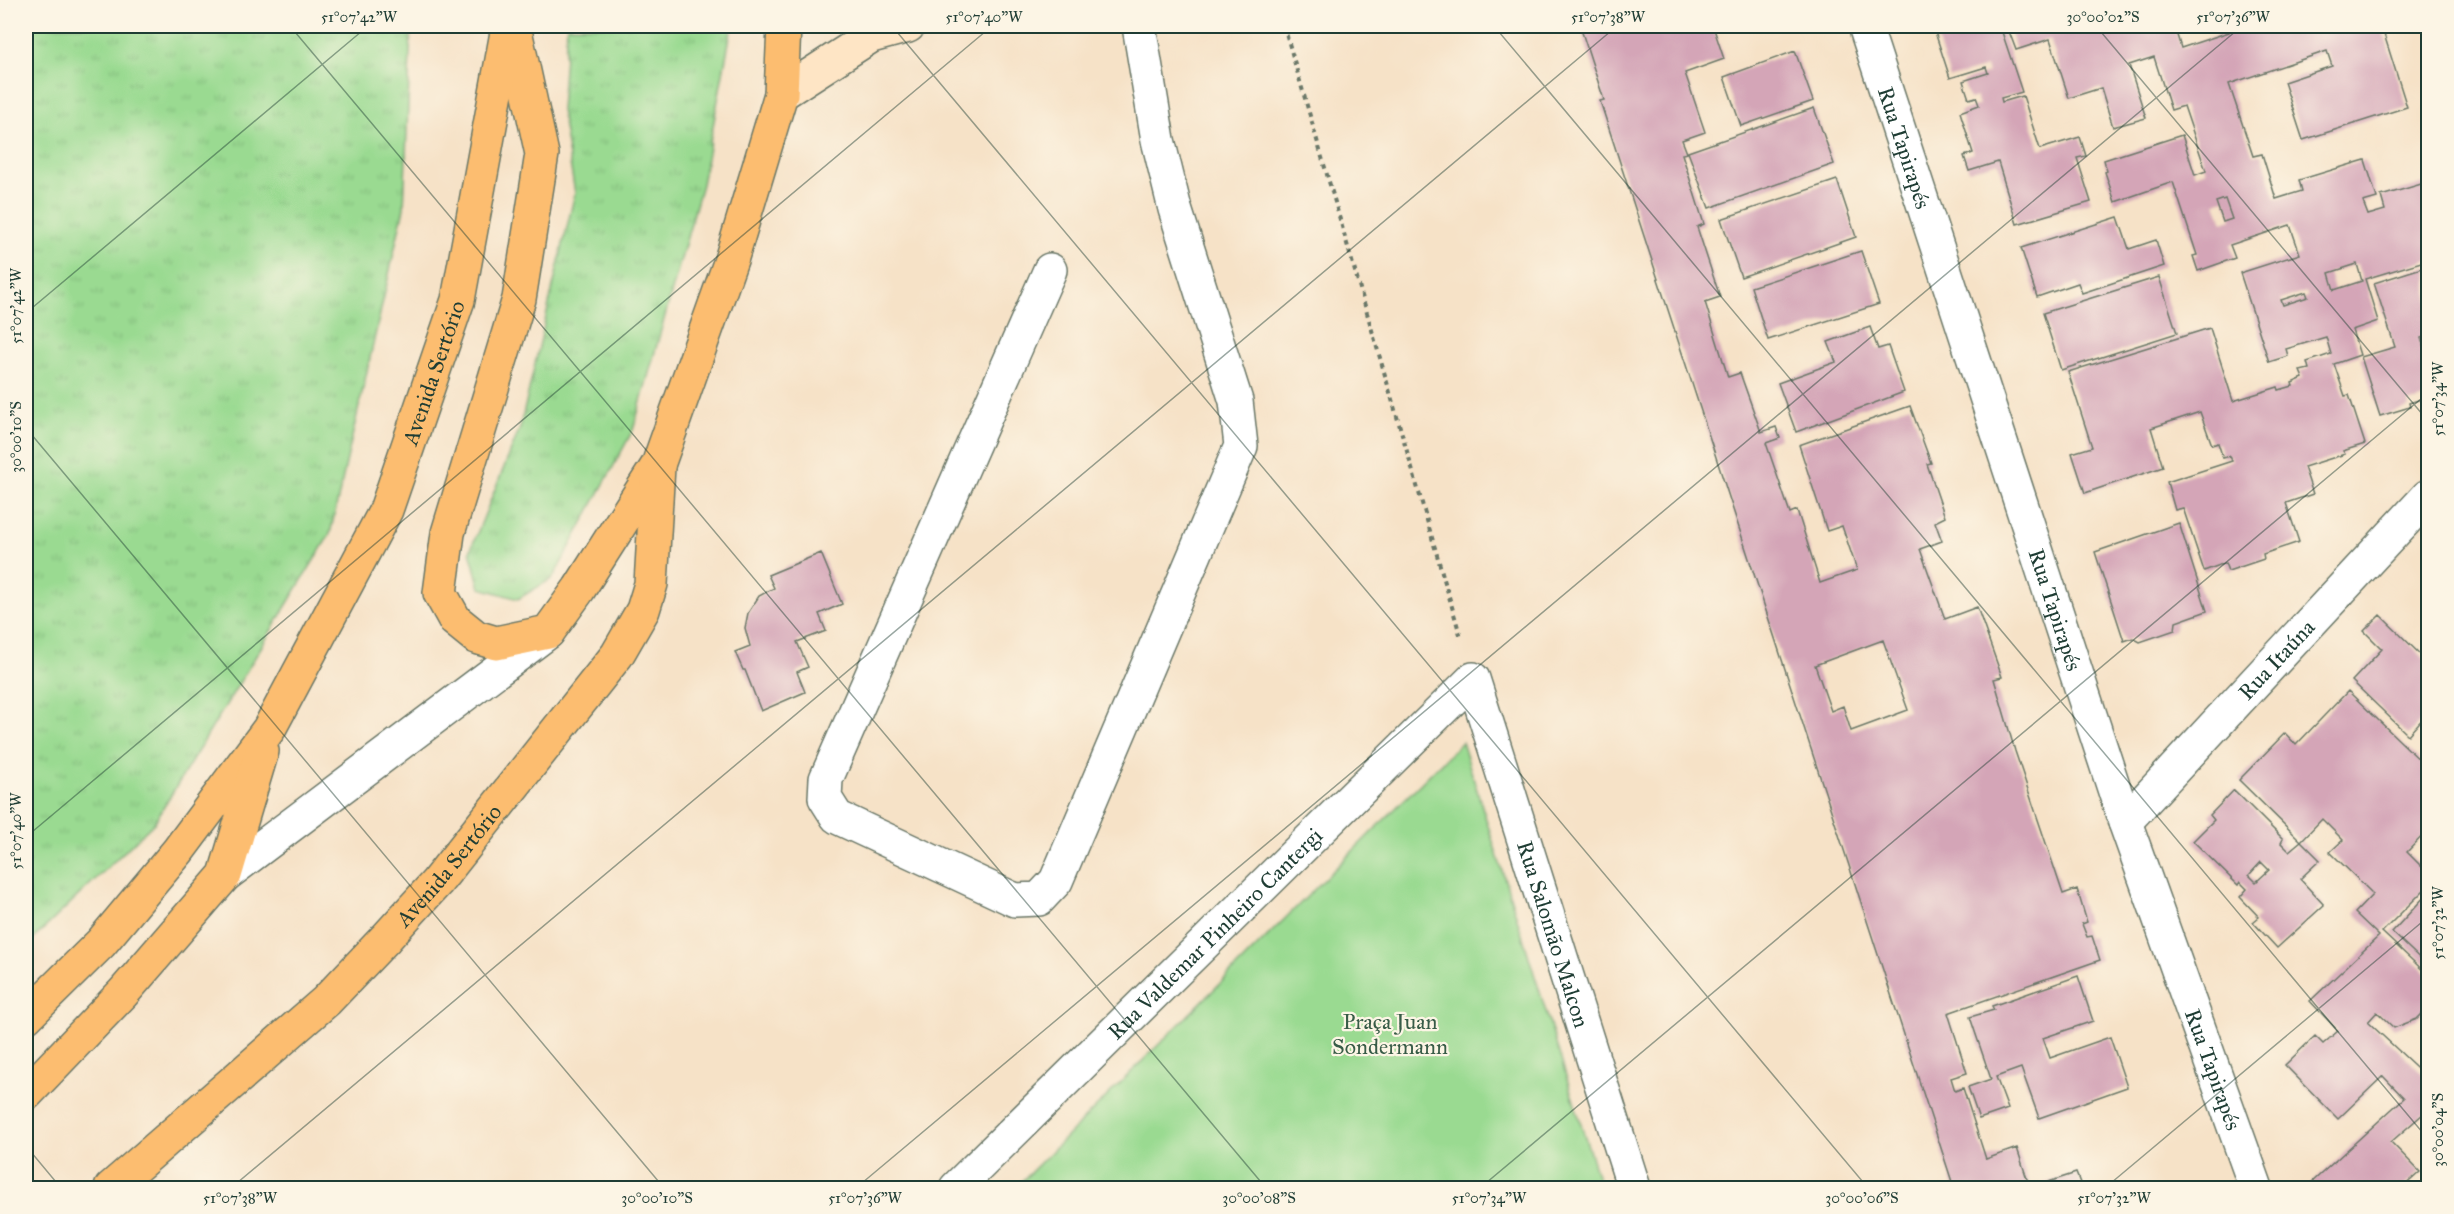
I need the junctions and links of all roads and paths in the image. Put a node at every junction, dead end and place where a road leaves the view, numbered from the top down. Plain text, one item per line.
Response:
1 (508, 26) edge
2 (514, 26) edge
3 (784, 26) edge
4 (908, 26) edge
5 (1139, 26) edge
6 (1284, 26) edge
7 (1865, 26) edge
8 (781, 94) junction
9 (1050, 270) dead end
10 (658, 465) junction
11 (2428, 496) edge
12 (548, 632) junction
13 (1473, 679) junction
14 (269, 729) junction
15 (2125, 822) junction
16 (225, 875) junction
17 (26, 1017) edge
18 (26, 1094) edge
19 (111, 1188) edge
20 (956, 1188) edge
21 (1634, 1188) edge
22 (2256, 1188) edge

1 - 14 main road, Avenida Sertório
2 - 12 main road
3 - 8 main road, Avenida Sertório
4 - 8 street
5 - 9 street
6 - 13 path
7 - 15 street, Rua Tapirapés
8 - 10 main road, Avenida Sertório
10 - 12 main road, Avenida Sertório
10 - 19 main road, Avenida Sertório
11 - 15 street, Rua Itaúna
12 - 16 street
13 - 20 street, Rua Valdemar Pinheiro Cantergi
13 - 21 street, Rua Salomão Malcon
14 - 16 main road, Avenida Sertório
14 - 17 main road, Avenida Sertório
15 - 22 street, Rua Tapirapés
16 - 18 main road, Avenida Sertório

